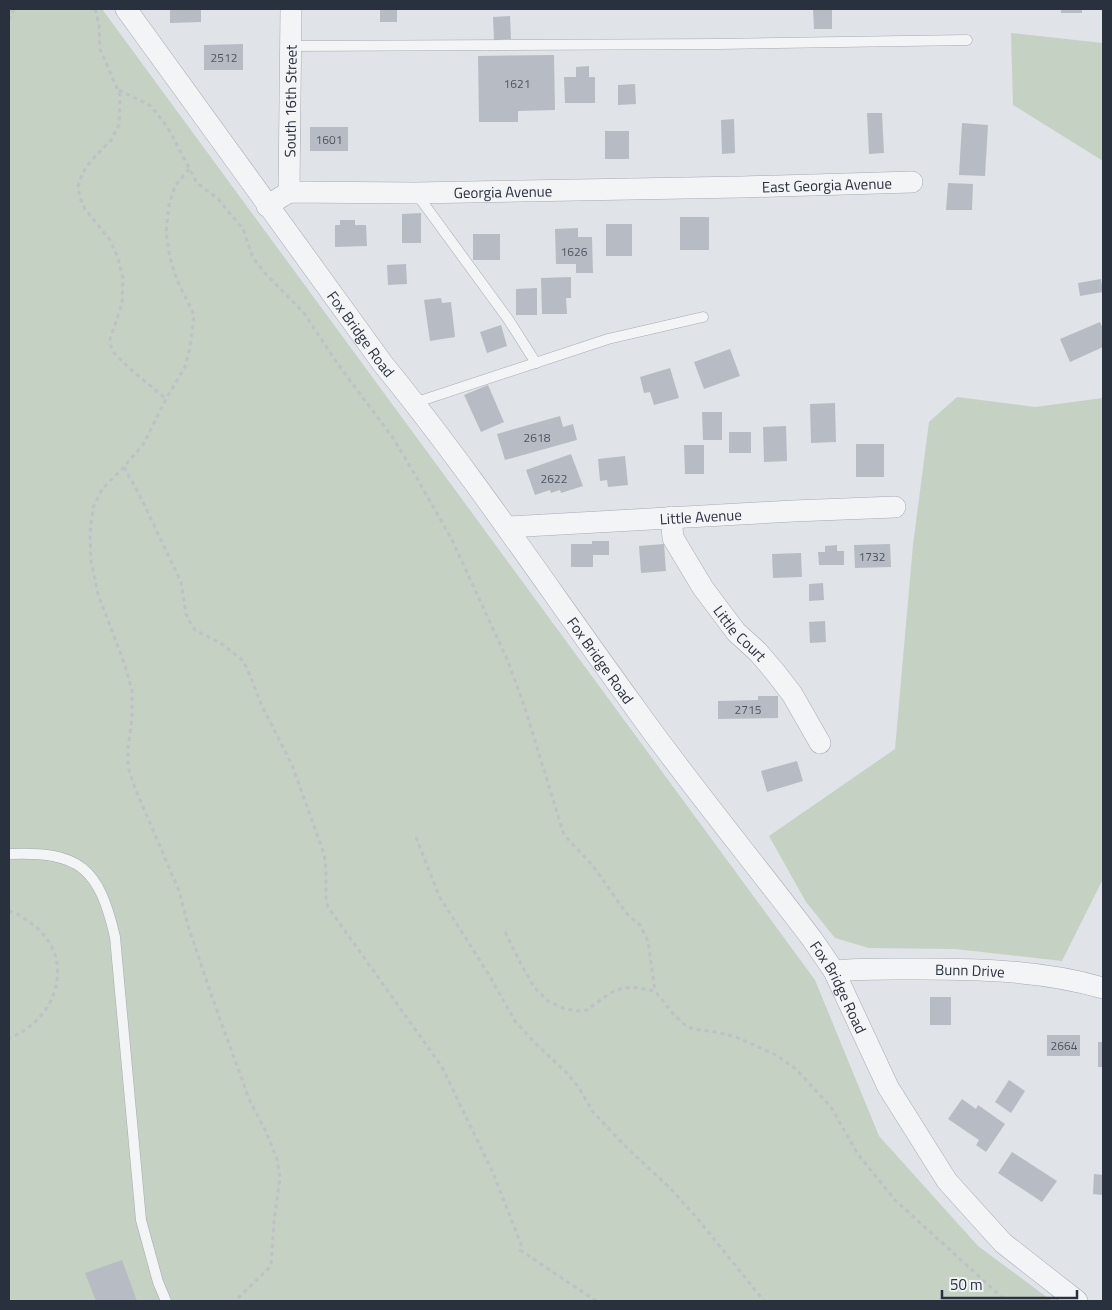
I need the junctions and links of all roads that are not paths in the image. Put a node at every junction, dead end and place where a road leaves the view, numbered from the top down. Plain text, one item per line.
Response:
1 (126, 9) edge
2 (291, 9) edge
3 (967, 40) dead end
4 (292, 46) junction
5 (912, 182) dead end
6 (742, 187) joint
7 (289, 192) junction
8 (415, 193) junction
9 (267, 206) junction
10 (703, 317) dead end
11 (536, 363) junction
12 (414, 403) junction
13 (895, 508) dead end
14 (671, 517) junction
15 (507, 527) junction
16 (820, 743) dead end
17 (9, 854) edge
18 (834, 971) junction
19 (1103, 988) edge
20 (166, 1301) edge
21 (1077, 1301) edge

1 - 9 street, Fox Bridge Road
2 - 4 street, South 16th Street
3 - 4 lane
4 - 7 street, South 16th Street
5 - 6 street, East Georgia Avenue
6 - 8 street, Georgia Avenue
7 - 8 street, Georgia Avenue
7 - 9 street
8 - 11 lane
9 - 12 street, Fox Bridge Road
10 - 11 lane
11 - 12 lane
12 - 15 street, Fox Bridge Road
13 - 14 street, Little Avenue
14 - 15 street, Little Avenue
14 - 16 street, Little Court
15 - 18 street, Fox Bridge Road
17 - 20 lane
18 - 19 street, Bunn Drive
18 - 21 street, Fox Bridge Road

